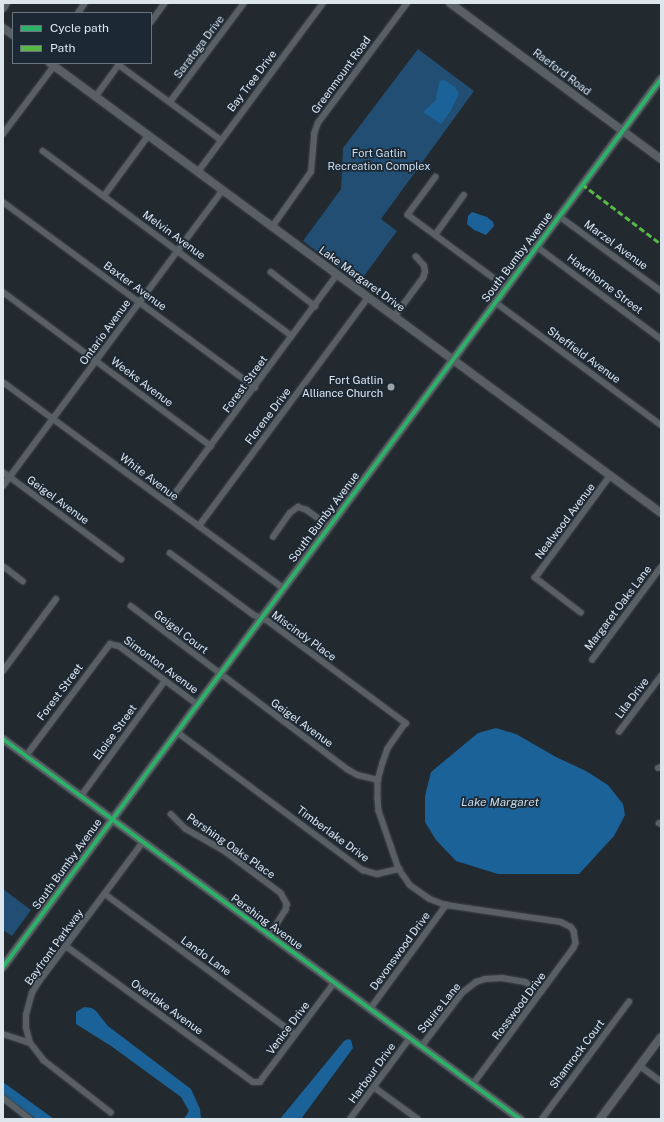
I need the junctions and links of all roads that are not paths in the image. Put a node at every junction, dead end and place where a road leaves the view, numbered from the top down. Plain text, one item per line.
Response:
1 (6, 3) edge
2 (85, 3) edge
3 (165, 3) edge
4 (244, 3) edge
5 (323, 3) edge
6 (407, 3) edge
7 (450, 3) edge
8 (3, 8) edge
9 (79, 12) edge
10 (152, 21) edge
11 (3, 28) edge
12 (12, 34) edge
13 (52, 64) edge
14 (120, 64) edge
15 (661, 78) edge
16 (96, 96) junction
17 (170, 102) junction
18 (622, 130) junction
19 (3, 134) edge
20 (148, 136) junction
21 (221, 140) junction
22 (43, 151) dead end
23 (661, 159) edge
24 (198, 172) junction
25 (436, 177) dead end
26 (223, 190) junction
27 (464, 195) dead end
28 (104, 196) junction
29 (3, 202) edge
30 (559, 216) junction
31 (272, 227) junction
32 (435, 235) junction
33 (536, 246) junction
34 (178, 251) junction
35 (416, 257) dead end
36 (271, 272) dead end
37 (337, 275) junction
38 (506, 287) junction
39 (661, 291) edge
40 (3, 292) edge
41 (368, 298) junction
42 (140, 302) junction
43 (495, 302) junction
44 (315, 306) junction
45 (394, 317) junction
46 (292, 336) junction
47 (661, 338) edge
48 (96, 360) junction
49 (453, 360) junction
50 (3, 382) edge
51 (254, 387) junction
52 (53, 419) junction
53 (661, 425) edge
54 (211, 446) junction
55 (3, 472) edge
56 (610, 476) junction
57 (10, 477) junction
58 (3, 486) edge
59 (168, 504) junction
60 (661, 513) edge
61 (199, 526) junction
62 (329, 526) junction
63 (273, 537) dead end
64 (170, 553) dead end
65 (121, 559) dead end
66 (3, 566) edge
67 (661, 567) edge
68 (23, 581) dead end
69 (283, 588) junction
70 (56, 599) dead end
71 (131, 606) dead end
72 (581, 613) dead end
73 (261, 618) junction
74 (113, 643) joint
75 (592, 660) dead end
76 (3, 671) edge
77 (220, 674) junction
78 (661, 676) edge
79 (166, 681) junction
80 (197, 704) junction
81 (177, 732) junction
82 (619, 732) dead end
83 (3, 739) edge
84 (26, 756) junction
85 (378, 780) junction
86 (81, 796) junction
87 (172, 814) dead end
88 (112, 819) junction
89 (143, 842) junction
90 (399, 869) junction
91 (105, 894) junction
92 (446, 905) junction
93 (270, 936) junction
94 (66, 946) junction
95 (3, 967) edge
96 (334, 983) junction
97 (542, 991) junction
98 (629, 1002) dead end
99 (370, 1009) junction
100 (3, 1034) edge
101 (295, 1034) junction
102 (661, 1037) edge
103 (410, 1038) junction
104 (30, 1043) junction
105 (421, 1046) junction
106 (640, 1066) junction
107 (257, 1082) joint
108 (661, 1082) edge
109 (473, 1085) junction
110 (374, 1087) junction
111 (3, 1098) edge
112 (111, 1113) dead end
113 (30, 1119) edge
114 (350, 1119) edge
115 (418, 1119) edge
116 (520, 1119) edge
117 (542, 1119) edge
118 (600, 1119) edge

1 - 8 street
2 - 9 street
3 - 10 street
4 - 17 street, Saratoga Drive
5 - 21 street, Bay Tree Drive
6 - 31 street, Greenmount Road
7 - 18 street, Raeford Road
11 - 12 street
13 - 16 street, Lake Margaret Drive
13 - 19 street
14 - 16 street
14 - 17 street
15 - 18 street, South Bumby Avenue
16 - 20 street, Lake Margaret Drive
17 - 21 street
18 - 23 street, Raeford Road
18 - 30 street, South Bumby Avenue
20 - 24 street, Lake Margaret Drive
20 - 28 street
21 - 24 street, Bay Tree Drive
22 - 28 street, Melvin Avenue
24 - 26 street, Lake Margaret Drive
25 - 32 street
26 - 31 street, Lake Margaret Drive
26 - 34 street, Ontario Avenue
27 - 32 street
28 - 34 street, Melvin Avenue
29 - 42 street, Baxter Avenue
30 - 33 street, South Bumby Avenue
30 - 39 street, Marzel Avenue
31 - 37 street, Lake Margaret Drive
32 - 38 street
33 - 38 street, South Bumby Avenue
33 - 47 street, Hawthorne Street
34 - 42 street, Ontario Avenue
34 - 46 street, Melvin Avenue
35 - 45 street
36 - 44 street
37 - 41 street, Lake Margaret Drive
37 - 44 street, Forest Street
38 - 43 street, South Bumby Avenue
40 - 48 street, Weeks Avenue
41 - 45 street, Lake Margaret Drive
41 - 61 street, Florene Drive
42 - 48 street, Ontario Avenue
42 - 51 street, Baxter Avenue
43 - 49 street, South Bumby Avenue
43 - 53 street, Sheffield Avenue
44 - 46 street, Forest Street
45 - 49 street, Lake Margaret Drive
46 - 51 street, Forest Street
48 - 52 street, Ontario Avenue
48 - 54 street, Weeks Avenue
49 - 56 street, Lake Margaret Drive
49 - 62 street, South Bumby Avenue
50 - 52 street, White Avenue
51 - 54 street, Forest Street
52 - 57 street, Ontario Avenue
52 - 59 street, White Avenue
54 - 59 street, Forest Street
55 - 57 street, Geigel Avenue
56 - 60 street, Lake Margaret Drive
56 - 72 street, Nealwood Avenue
57 - 58 street, Ontario Avenue
57 - 65 street, Geigel Avenue
59 - 61 street, White Avenue
61 - 69 street, White Avenue
62 - 63 street
62 - 69 street, South Bumby Avenue
64 - 73 street, Miscindy Place
66 - 68 street
67 - 75 street, Margaret Oaks Lane
69 - 73 street, South Bumby Avenue
70 - 76 street
71 - 77 street, Geigel Court
73 - 77 street, South Bumby Avenue
73 - 85 street, Miscindy Place
74 - 79 street, Simonton Avenue
74 - 84 street, Forest Street
77 - 80 street, South Bumby Avenue
77 - 85 street, Geigel Avenue
78 - 82 street, Lila Drive
79 - 80 street, Simonton Avenue
79 - 86 street, Eloise Street
80 - 81 street, South Bumby Avenue
81 - 88 street, South Bumby Avenue
81 - 90 street, Timberlake Drive
83 - 84 street, Pershing Avenue
84 - 86 street, Pershing Avenue
85 - 90 street
86 - 88 street, Pershing Avenue
87 - 93 street, Pershing Oaks Place
88 - 89 street, Pershing Avenue
88 - 95 street, South Bumby Avenue
89 - 91 street, Bayfront Parkway
89 - 93 street, Pershing Avenue
90 - 92 street
91 - 94 street, Bayfront Parkway
91 - 101 street, Lando Lane
92 - 97 street, Rosswood Drive
92 - 99 street, Devonswood Drive
93 - 96 street, Pershing Avenue
94 - 104 street, Bayfront Parkway
94 - 107 street, Overlake Avenue
96 - 99 street, Pershing Avenue
96 - 101 street, Venice Drive
97 - 105 street, Squire Lane
97 - 109 street, Rosswood Drive
98 - 117 street, Shamrock Court
99 - 103 street, Pershing Avenue
100 - 104 street
101 - 107 street, Venice Drive
102 - 106 street
103 - 105 street, Pershing Avenue
103 - 110 street, Harbour Drive
104 - 112 street, Bayfront Parkway
105 - 109 street, Pershing Avenue
106 - 108 street
106 - 118 street
109 - 116 street, Pershing Avenue
110 - 114 street, Harbour Drive
110 - 115 street
111 - 113 street

